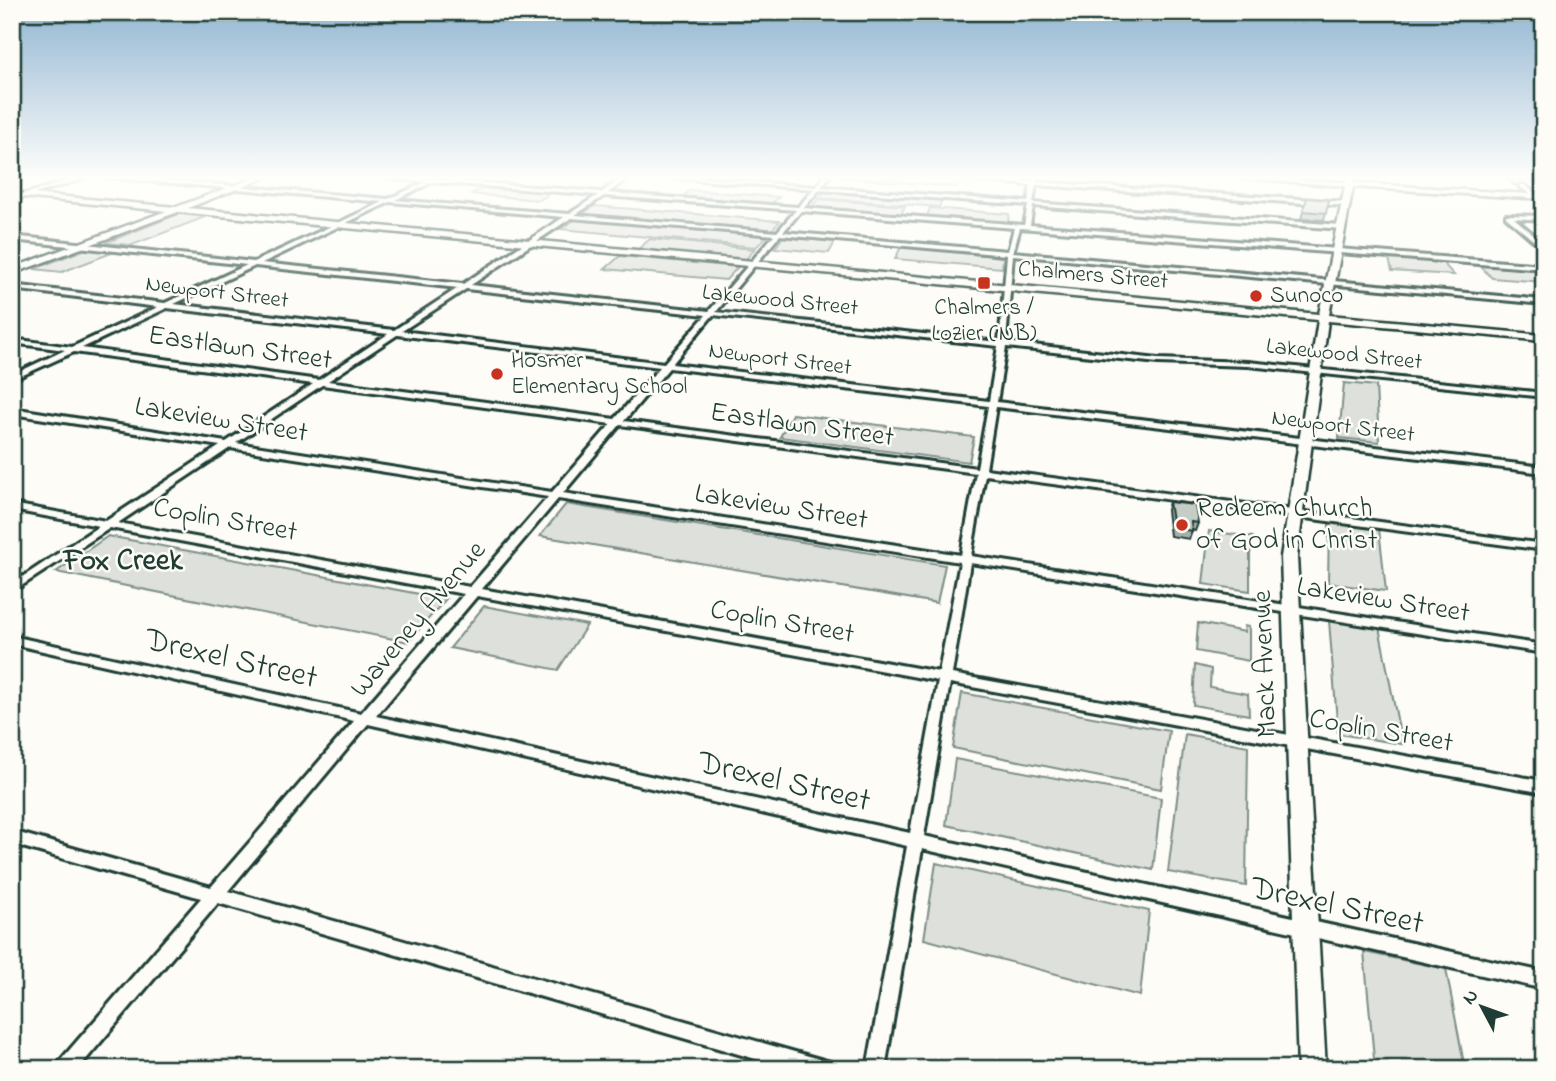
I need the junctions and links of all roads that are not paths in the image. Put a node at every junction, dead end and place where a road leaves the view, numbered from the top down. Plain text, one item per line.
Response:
1 (130, 227) edge
2 (333, 227) edge
3 (352, 227) edge
4 (555, 227) edge
5 (698, 227) edge
6 (784, 227) edge
7 (1017, 227) edge
8 (1045, 227) edge
9 (1342, 227) edge
10 (1523, 227) edge
11 (778, 234) junction
12 (12, 238) edge
13 (1540, 241) edge
14 (530, 244) junction
15 (80, 246) junction
16 (1338, 251) junction
17 (1010, 254) junction
18 (255, 264) junction
19 (752, 264) junction
20 (1544, 268) edge
21 (12, 271) edge
22 (1331, 283) junction
23 (12, 287) edge
24 (466, 287) junction
25 (1008, 289) junction
26 (1544, 302) edge
27 (166, 306) junction
28 (712, 313) junction
29 (1324, 318) junction
30 (395, 334) junction
31 (1544, 338) edge
32 (12, 341) edge
33 (1002, 344) junction
34 (74, 349) junction
35 (667, 365) junction
36 (1315, 372) junction
37 (12, 379) edge
38 (320, 383) junction
39 (1544, 396) edge
40 (992, 405) junction
41 (12, 411) edge
42 (618, 424) junction
43 (1305, 442) junction
44 (228, 445) junction
45 (1544, 470) edge
46 (980, 473) junction
47 (556, 496) junction
48 (12, 507) edge
49 (1295, 515) junction
50 (108, 525) junction
51 (1544, 548) edge
52 (965, 559) junction
53 (12, 589) edge
54 (475, 592) junction
55 (1291, 609) junction
56 (12, 640) edge
57 (1544, 649) edge
58 (944, 677) junction
59 (366, 719) junction
60 (1297, 742) junction
61 (1544, 787) edge
62 (12, 836) edge
63 (916, 841) junction
64 (215, 895) junction
65 (1306, 929) junction
66 (1544, 981) edge
67 (66, 1069) edge
68 (823, 1069) edge
69 (876, 1069) edge
70 (1312, 1069) edge

1 - 15 street
2 - 18 street
3 - 14 street, Chalmers Street
4 - 14 street
5 - 11 street
6 - 11 street
7 - 17 street
8 - 16 street
9 - 16 street, Mack Avenue
10 - 13 street
11 - 17 street
11 - 19 street, Waveney Avenue
12 - 15 street, Lakewood Street
14 - 19 street, Chalmers Street
14 - 24 street
15 - 18 street, Lakewood Street
15 - 21 street
16 - 20 street
16 - 22 street, Mack Avenue
17 - 22 street
17 - 25 street
18 - 24 street, Lakewood Street
18 - 27 street
19 - 25 street, Chalmers Street
19 - 28 street, Waveney Avenue
22 - 26 street
22 - 29 street, Mack Avenue
23 - 27 street, Newport Street
24 - 28 street, Lakewood Street
24 - 30 street
25 - 29 street, Chalmers Street
25 - 33 street
27 - 30 street, Newport Street
27 - 34 street
28 - 33 street, Lakewood Street
28 - 35 street, Waveney Avenue
29 - 31 street, Chalmers Street
29 - 36 street, Mack Avenue
30 - 35 street, Newport Street
30 - 38 street
32 - 34 street, Eastlawn Street
33 - 36 street, Lakewood Street
33 - 40 street
34 - 37 street
34 - 38 street, Eastlawn Street
35 - 40 street, Newport Street
35 - 42 street, Waveney Avenue
36 - 39 street, Lakewood Street
36 - 43 street, Mack Avenue
38 - 42 street, Eastlawn Street
38 - 44 street
40 - 43 street, Newport Street
40 - 46 street
41 - 44 street, Lakeview Street
42 - 46 street, Eastlawn Street
42 - 47 street, Waveney Avenue
43 - 45 street, Newport Street
43 - 49 street, Mack Avenue
44 - 47 street, Lakeview Street
44 - 50 street
46 - 49 street, Eastlawn Street
46 - 52 street
47 - 52 street, Lakeview Street
47 - 54 street, Waveney Avenue
48 - 50 street, Coplin Street
49 - 51 street, Eastlawn Street
49 - 55 street, Mack Avenue
50 - 53 street
50 - 54 street, Coplin Street
52 - 55 street, Lakeview Street
52 - 58 street
54 - 58 street, Coplin Street
54 - 59 street, Waveney Avenue
55 - 57 street, Lakeview Street
55 - 60 street, Mack Avenue
56 - 59 street, Drexel Street
58 - 60 street, Coplin Street
58 - 63 street
59 - 63 street, Drexel Street
59 - 64 street, Waveney Avenue
60 - 61 street, Coplin Street
60 - 65 street, Mack Avenue
62 - 64 street
63 - 65 street, Drexel Street
63 - 69 street
64 - 67 street, Waveney Avenue
64 - 68 street
65 - 66 street, Drexel Street
65 - 70 street, Mack Avenue

